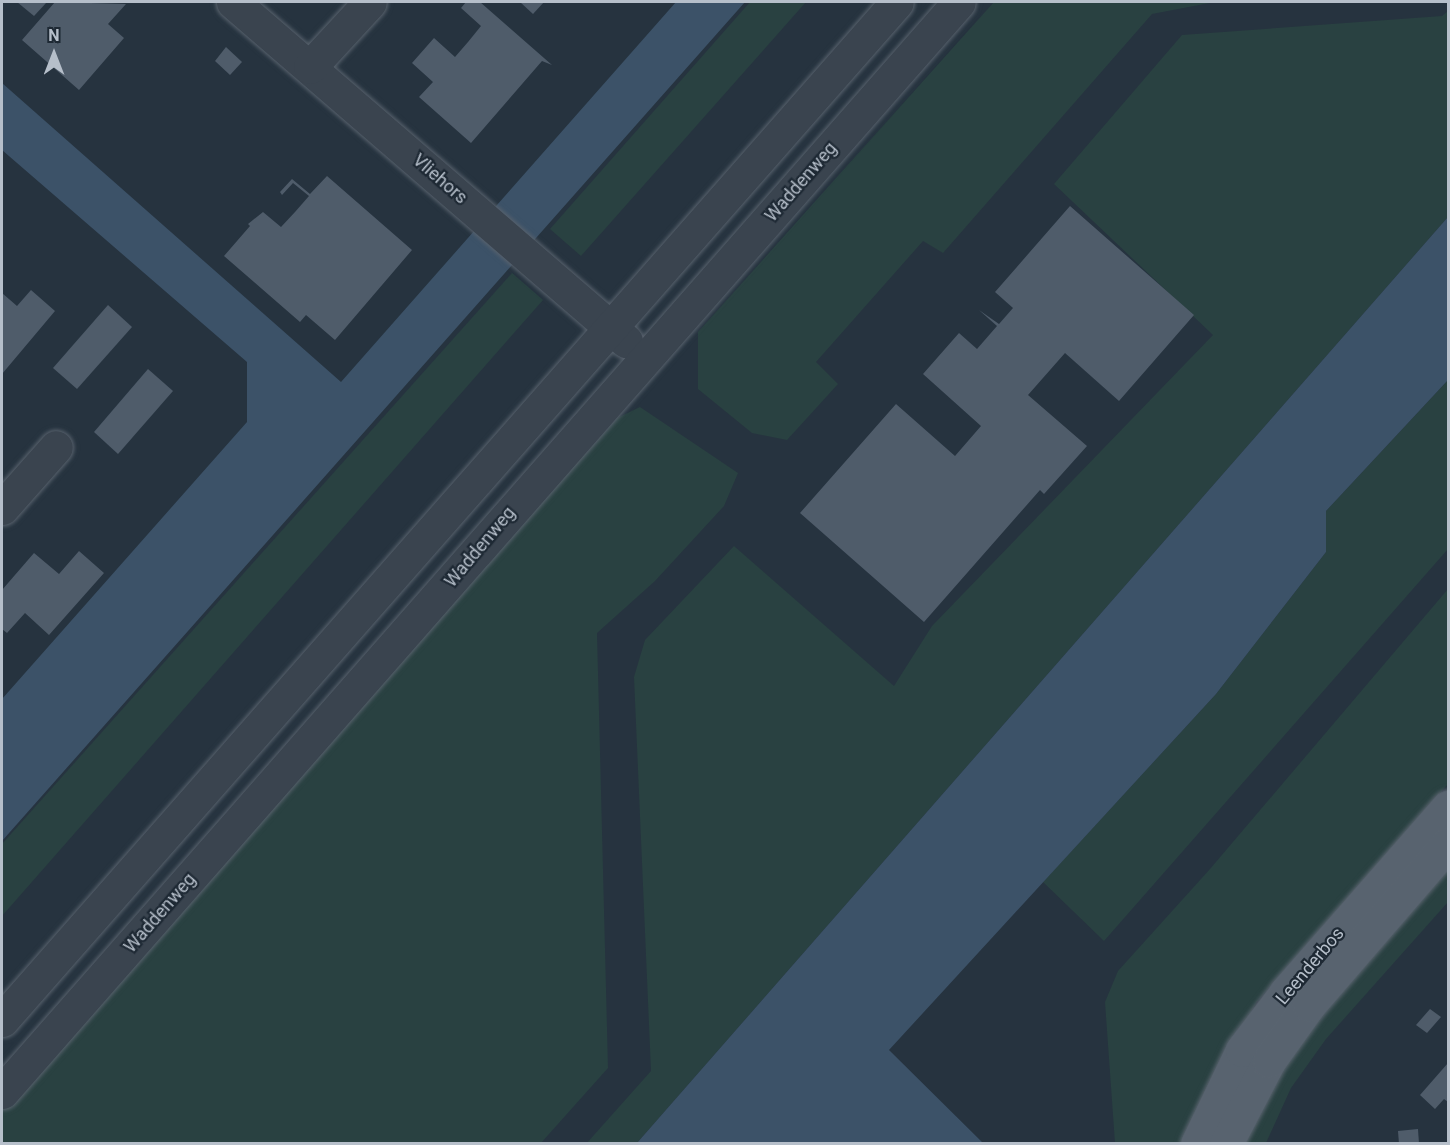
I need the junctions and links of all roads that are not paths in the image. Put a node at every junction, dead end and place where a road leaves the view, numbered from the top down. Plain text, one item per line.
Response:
1 (233, 2) edge
2 (370, 2) edge
3 (897, 2) edge
4 (959, 2) edge
5 (310, 67) junction
6 (610, 328) junction
7 (646, 358) junction
8 (56, 447) dead end
9 (2, 508) edge
10 (1449, 807) edge
11 (1449, 844) edge
12 (2, 1020) edge
13 (2, 1092) edge
14 (1197, 1143) edge
15 (1226, 1143) edge

1 - 5 street, Vliehors
2 - 5 street
3 - 6 street
4 - 7 street, Waddenweg
5 - 6 street, Vliehors
6 - 7 street, Vliehors
6 - 12 street
7 - 13 street, Waddenweg
8 - 9 street
10 - 14 main road, Leenderbos
11 - 15 main road, Leenderbos

